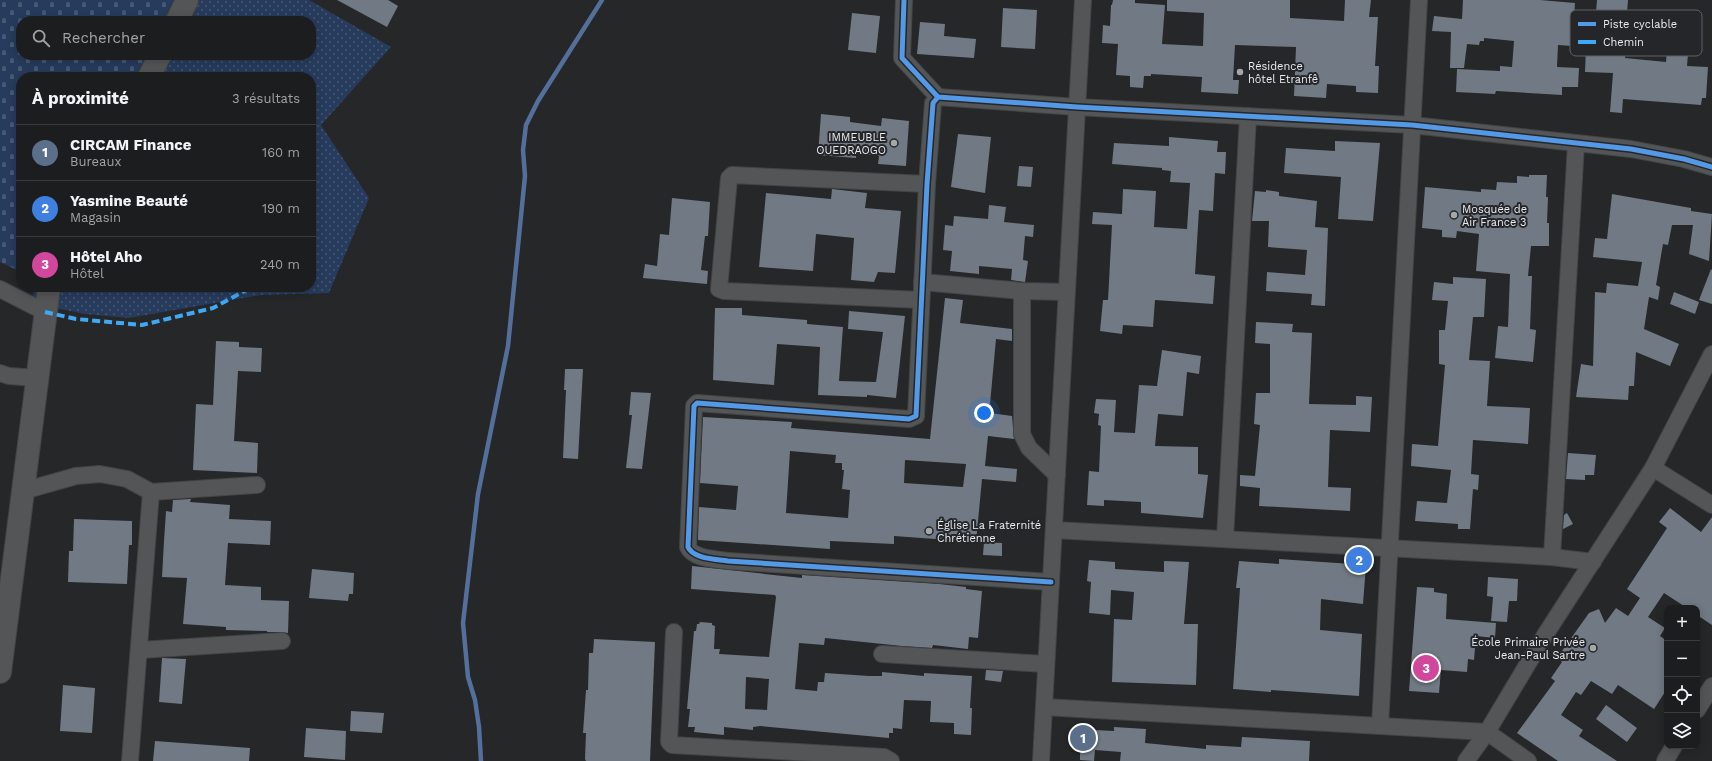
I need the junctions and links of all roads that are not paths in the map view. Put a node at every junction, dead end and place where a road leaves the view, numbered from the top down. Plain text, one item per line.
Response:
1 (188, 0) edge
2 (904, 0) edge
3 (1082, 0) edge
4 (1419, 0) edge
5 (180, 16) edge
6 (158, 60) edge
7 (152, 72) edge
8 (938, 97) junction
9 (1077, 107) junction
10 (1248, 116) junction
11 (1412, 125) junction
12 (1576, 144) junction
13 (1712, 167) edge
14 (927, 184) junction
15 (922, 282) junction
16 (0, 290) edge
17 (1022, 291) junction
18 (48, 292) edge
19 (1067, 292) junction
20 (921, 300) junction
21 (45, 312) junction
22 (1712, 354) edge
23 (0, 373) edge
24 (37, 378) junction
25 (1653, 468) junction
26 (1057, 475) junction
27 (257, 485) dead end
28 (23, 491) junction
29 (151, 492) junction
30 (1712, 505) edge
31 (1054, 530) junction
32 (1225, 539) junction
33 (1389, 548) junction
34 (1552, 557) junction
35 (1593, 562) junction
36 (1051, 582) junction
37 (674, 632) dead end
38 (282, 641) dead end
39 (140, 650) junction
40 (882, 654) dead end
41 (1046, 664) junction
42 (0, 672) edge
43 (1710, 695) edge
44 (1700, 707) edge
45 (1044, 708) junction
46 (1380, 726) junction
47 (1487, 732) junction
48 (1672, 749) edge
49 (738, 755) edge
50 (130, 761) edge
51 (891, 761) edge
52 (1041, 761) edge
53 (1466, 761) edge
54 (1528, 761) edge
55 (1665, 761) edge

1 - 5 street
2 - 8 street
3 - 9 street
4 - 11 street
6 - 7 street
8 - 9 street
8 - 14 street
9 - 10 street
9 - 19 street
10 - 11 street
10 - 32 street
11 - 12 street
11 - 33 street
12 - 13 street
12 - 34 street
14 - 15 street
14 - 20 street
15 - 17 street
15 - 20 street
16 - 21 street
17 - 19 street
17 - 26 street
18 - 21 street
19 - 26 street
20 - 36 street
21 - 24 street
22 - 25 street
23 - 24 street
24 - 28 street
25 - 30 street
25 - 35 street
26 - 31 street
27 - 29 street
28 - 29 street
28 - 42 street
29 - 39 street
31 - 32 street
31 - 36 street
32 - 33 street
33 - 34 street
33 - 46 street
34 - 35 street
35 - 47 street
36 - 41 street
37 - 49 street
38 - 39 street
39 - 50 street
40 - 41 street
41 - 45 street
43 - 44 street
45 - 46 street
45 - 52 street
46 - 47 street
47 - 53 street
47 - 54 street
48 - 55 street
49 - 51 street

